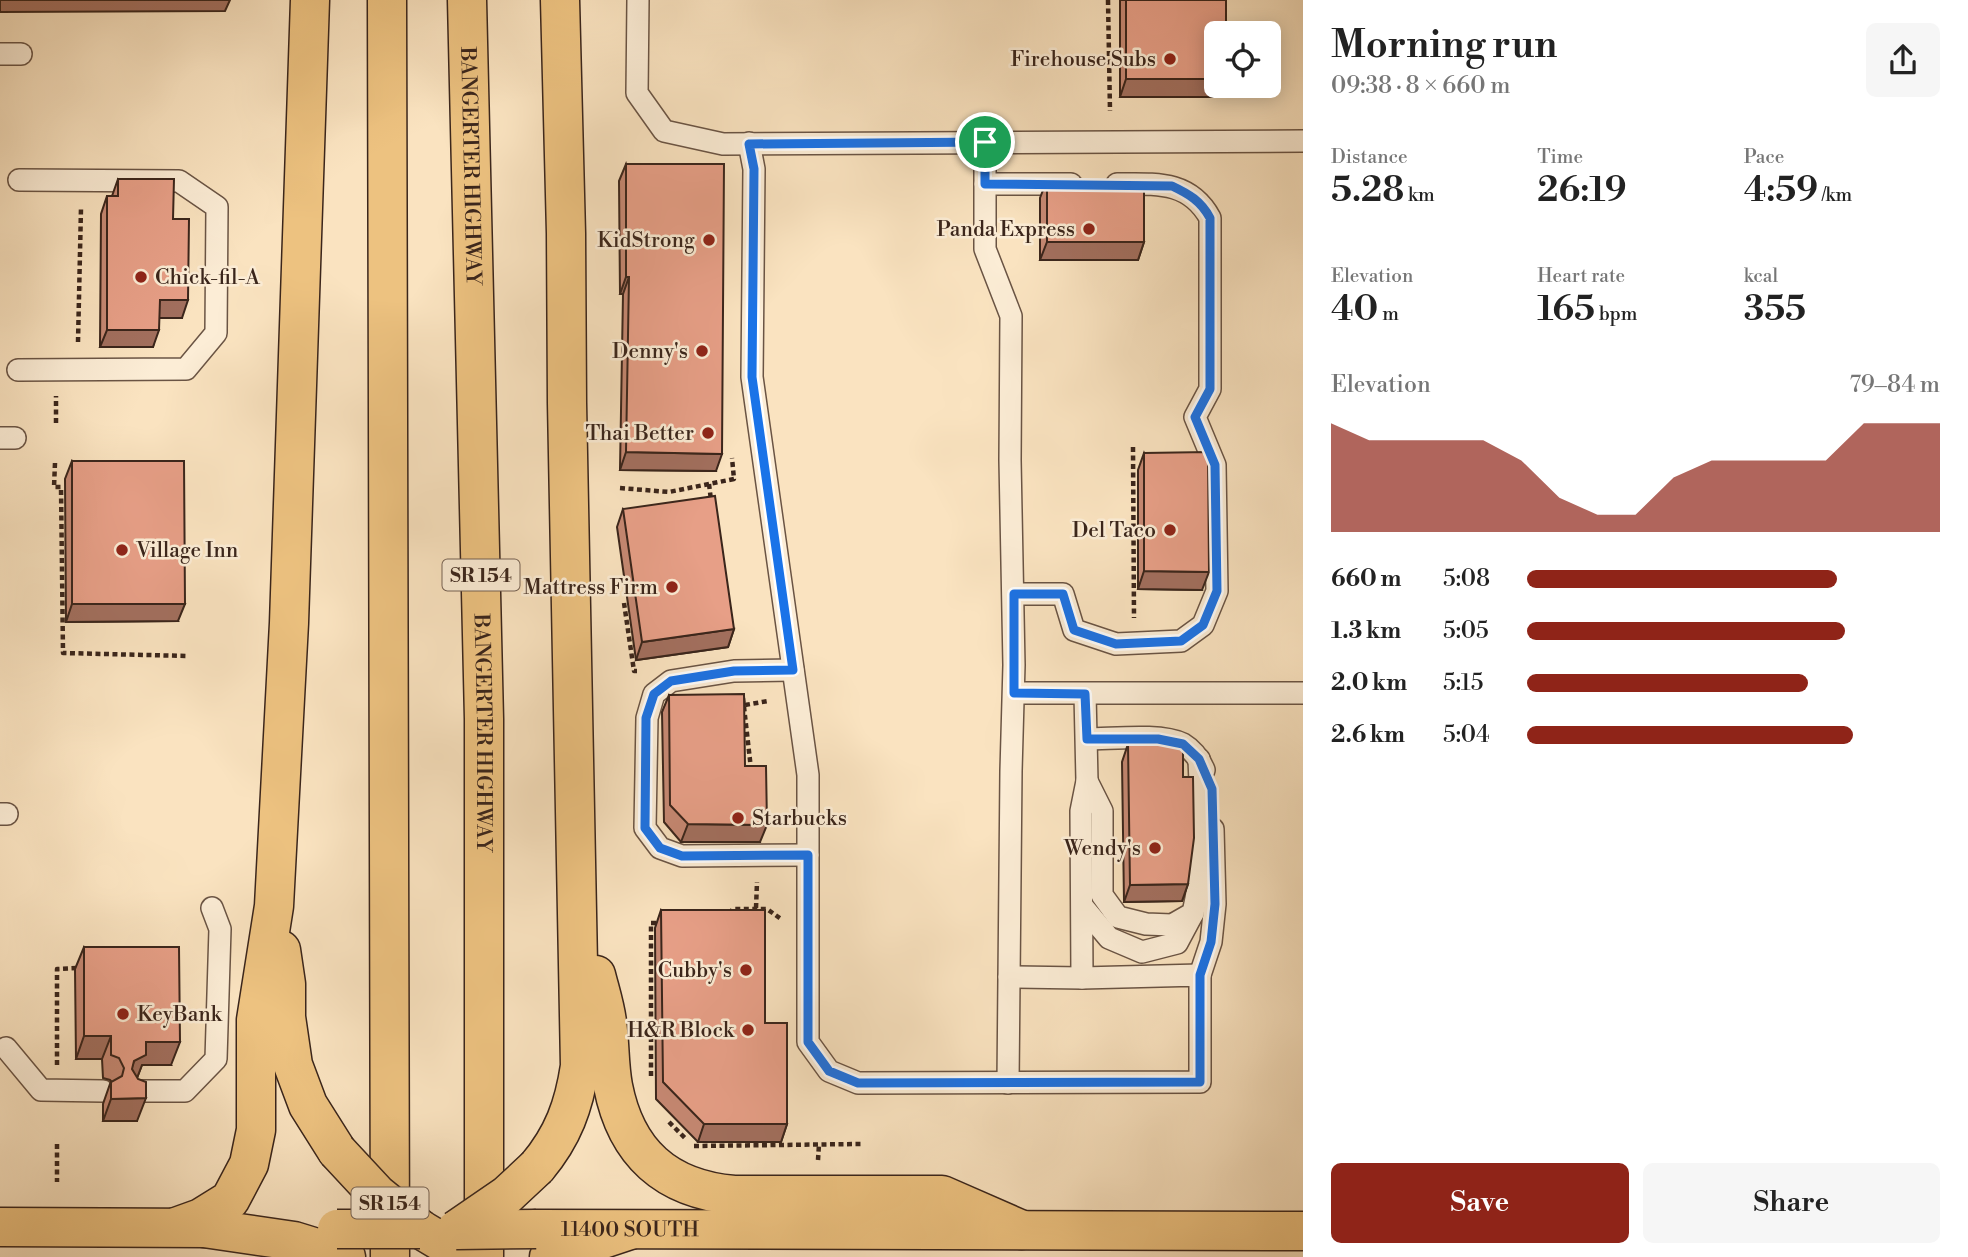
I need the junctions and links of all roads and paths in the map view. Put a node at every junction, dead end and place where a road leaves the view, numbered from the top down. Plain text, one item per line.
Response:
1 (310, 0) edge
2 (387, 0) edge
3 (467, 0) edge
4 (560, 0) edge
5 (638, 0) edge
6 (1108, 0) edge
7 (1110, 111) dead end
8 (1303, 141) edge
9 (985, 142) junction
10 (749, 144) junction
11 (19, 180) dead end
12 (985, 184) junction
13 (81, 200) dead end
14 (78, 347) dead end
15 (18, 370) dead end
16 (56, 388) dead end
17 (56, 423) dead end
18 (1133, 447) dead end
19 (732, 454) dead end
20 (55, 463) dead end
21 (1133, 468) junction
22 (1146, 468) edge
23 (709, 484) junction
24 (620, 488) dead end
25 (713, 511) edge
26 (1014, 594) junction
27 (624, 603) dead end
28 (1127, 619) dead end
29 (188, 656) dead end
30 (646, 670) dead end
31 (793, 670) junction
32 (1014, 693) junction
33 (1303, 693) edge
34 (1085, 694) junction
35 (731, 695) edge
36 (1087, 739) junction
37 (1199, 759) junction
38 (751, 779) edge
39 (1087, 781) junction
40 (808, 855) junction
41 (757, 881) dead end
42 (578, 895) junction
43 (274, 906) junction
44 (1083, 907) junction
45 (212, 908) dead end
46 (756, 908) junction
47 (1193, 913) junction
48 (725, 916) edge
49 (785, 922) dead end
50 (671, 923) edge
51 (85, 968) edge
52 (1200, 975) junction
53 (1009, 977) junction
54 (1082, 978) junction
55 (6, 1048) dead end
56 (57, 1065) dead end
57 (651, 1079) dead end
58 (1008, 1083) junction
59 (103, 1091) dead end
60 (138, 1091) edge
61 (660, 1113) dead end
62 (57, 1144) dead end
63 (819, 1144) junction
64 (861, 1144) dead end
65 (818, 1165) dead end
66 (57, 1182) dead end
67 (0, 1227) edge
68 (190, 1227) junction
69 (1022, 1230) junction
70 (1303, 1231) edge
71 (445, 1239) edge
72 (552, 1245) edge
73 (340, 1247) edge
74 (390, 1257) edge
75 (484, 1257) edge

1 - 43 main road
2 - 74 main road, SR 154
3 - 75 main road, BANGERTER HIGHWAY / SR 154
4 - 42 main road
5 - 10 lane
6 - 7 path
8 - 9 lane
9 - 10 lane
9 - 12 lane
10 - 31 lane
11 - 15 lane
12 - 26 lane
12 - 26 lane
13 - 14 path
16 - 17 path
18 - 21 path
19 - 23 path
20 - 29 path
21 - 22 path
21 - 28 path
23 - 24 path
23 - 25 path
26 - 32 lane
27 - 30 path
31 - 40 lane
31 - 40 lane
32 - 34 lane
32 - 53 lane
33 - 34 lane
34 - 36 lane
35 - 38 path
36 - 37 lane
36 - 39 lane
37 - 47 lane
37 - 52 lane
39 - 44 lane
39 - 47 lane
40 - 58 lane
41 - 46 path
42 - 69 main road
42 - 71 main road, bridge
43 - 68 main road
43 - 71 main road, bridge
44 - 47 lane
44 - 54 lane
45 - 60 lane
46 - 48 path
46 - 49 path
50 - 57 path
51 - 56 path
52 - 54 lane
52 - 58 lane
53 - 54 lane
53 - 58 lane
55 - 59 lane
61 - 63 path
62 - 66 path
63 - 64 path
63 - 65 path
67 - 68 main road, 11400 SOUTH
68 - 73 main road, 11400 SOUTH
69 - 70 main road, 11400 SOUTH
69 - 72 main road, 11400 SOUTH
71 - 72 main road, 11400 SOUTH, bridge
71 - 73 main road, 11400 SOUTH, bridge
71 - 74 main road

